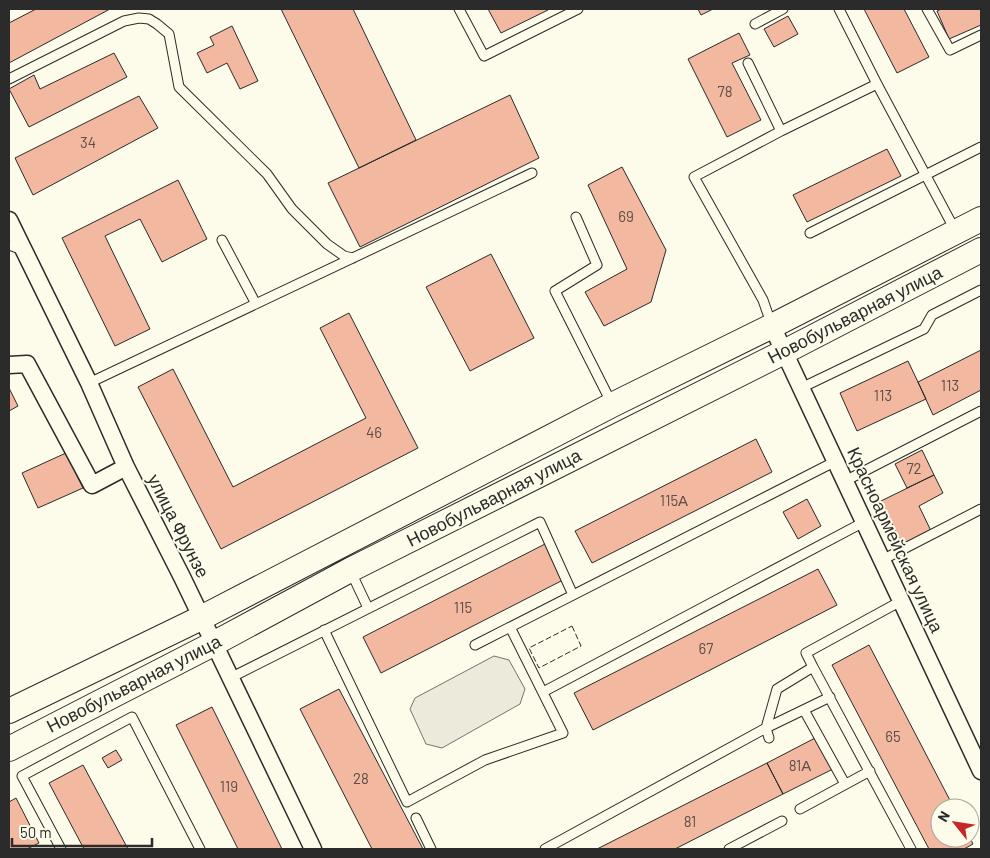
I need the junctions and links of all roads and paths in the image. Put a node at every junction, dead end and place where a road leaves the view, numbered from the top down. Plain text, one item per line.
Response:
1 (459, 9) edge
2 (578, 9) edge
3 (783, 9) edge
4 (839, 9) edge
5 (927, 9) edge
6 (756, 24) dead end
7 (981, 35) edge
8 (748, 63) dead end
9 (9, 79) edge
10 (877, 84) junction
11 (781, 131) junction
12 (981, 147) edge
13 (532, 173) dead end
14 (925, 175) junction
15 (576, 217) dead end
16 (981, 219) edge
17 (9, 220) edge
18 (956, 232) junction
19 (810, 233) dead end
20 (222, 240) dead end
21 (16, 248) edge
22 (981, 250) edge
23 (353, 258) junction
24 (981, 290) edge
25 (256, 304) junction
26 (772, 326) junction
27 (784, 352) junction
28 (9, 365) edge
29 (89, 383) junction
30 (801, 388) junction
31 (612, 405) junction
32 (981, 411) edge
33 (836, 461) junction
34 (126, 467) junction
35 (845, 481) junction
36 (981, 509) edge
37 (864, 522) junction
38 (882, 560) junction
39 (350, 570) junction
40 (573, 595) junction
41 (901, 601) junction
42 (368, 608) junction
43 (201, 618) junction
44 (510, 627) junction
45 (324, 630) junction
46 (213, 644) junction
47 (475, 645) dead end
48 (813, 667) junction
49 (230, 678) junction
50 (542, 692) junction
51 (830, 697) junction
52 (804, 710) junction
53 (9, 711) edge
54 (766, 728) junction
55 (768, 738) dead end
56 (9, 749) edge
57 (870, 771) junction
58 (981, 771) edge
59 (845, 784) junction
60 (800, 809) dead end
61 (416, 818) dead end
62 (782, 821) dead end
63 (61, 849) edge
64 (200, 849) edge
65 (313, 849) edge
66 (431, 849) edge
67 (545, 849) edge
68 (729, 849) edge
69 (911, 849) edge

1 - 2 lane
3 - 6 lane
4 - 10 lane
5 - 7 lane
8 - 11 lane
9 - 23 lane
10 - 11 lane
10 - 14 lane
11 - 26 lane
12 - 14 lane
13 - 23 lane
14 - 18 lane
14 - 19 lane
15 - 31 lane
16 - 18 main road, Новобульварная улица
17 - 21 street, улица Фрунзе
18 - 26 main road, Новобульварная улица
20 - 25 lane
21 - 29 street, улица Фрунзе
22 - 27 main road, Новобульварная улица
23 - 25 lane
24 - 30 lane
25 - 29 lane
26 - 27 street, Красноармейская улица
26 - 31 main road, Новобульварная улица
27 - 30 street, Красноармейская улица
27 - 39 main road, Новобульварная улица
28 - 34 street
29 - 34 street, улица Фрунзе
30 - 33 street, Красноармейская улица
31 - 43 main road, Новобульварная улица
32 - 35 lane
33 - 35 street, Красноармейская улица
33 - 40 lane
34 - 43 street, улица Фрунзе
35 - 37 street, Красноармейская улица
36 - 38 lane
37 - 38 street, Красноармейская улица
37 - 50 lane
38 - 41 street, Красноармейская улица
39 - 42 lane
39 - 46 main road, Новобульварная улица
40 - 42 lane
40 - 44 lane
41 - 48 lane
41 - 58 street, Красноармейская улица
42 - 45 lane
43 - 46 street, улица Фрунзе
43 - 53 main road, Новобульварная улица
44 - 47 lane
44 - 50 lane
45 - 49 lane
45 - 50 lane
46 - 49 street, улица Фрунзе
46 - 56 main road, Новобульварная улица
48 - 51 lane
48 - 54 lane
49 - 65 street, улица Фрунзе
51 - 52 lane
51 - 57 lane
52 - 54 lane
52 - 59 lane
54 - 55 lane
54 - 67 lane
57 - 59 lane
57 - 69 lane
59 - 60 lane
61 - 66 lane
62 - 68 lane
63 - 64 lane

